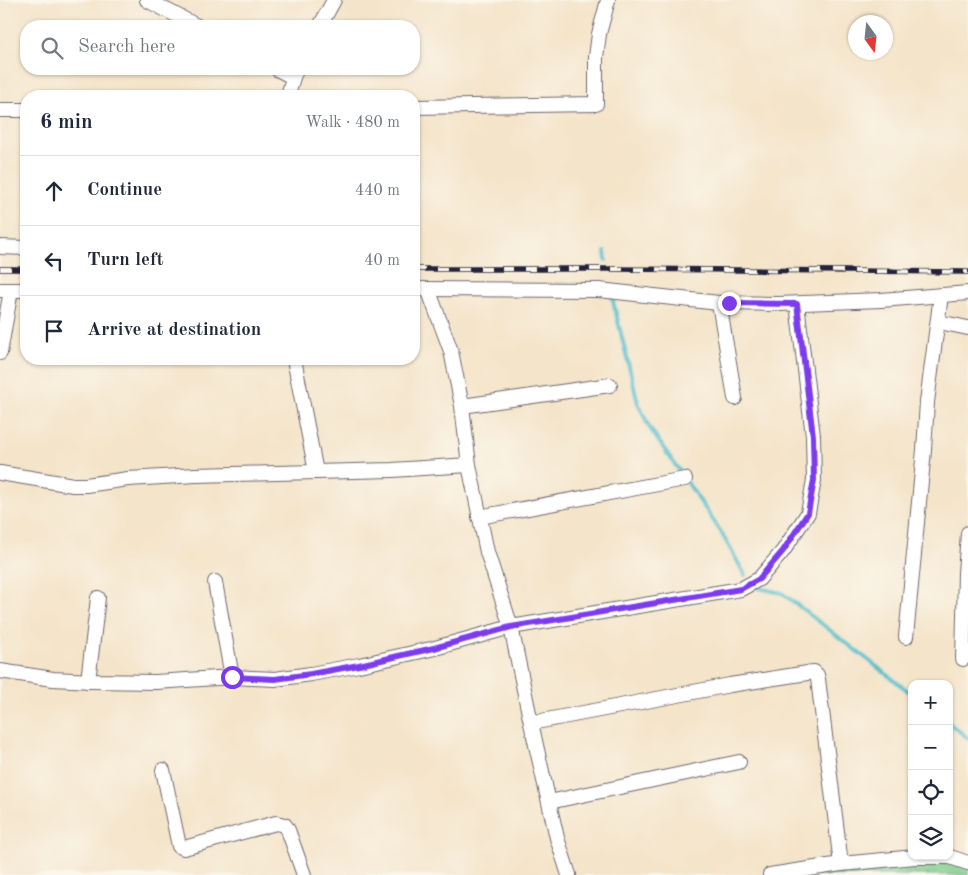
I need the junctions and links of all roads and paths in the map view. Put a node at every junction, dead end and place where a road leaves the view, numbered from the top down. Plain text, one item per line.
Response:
1 (147, 0) edge
2 (334, 0) edge
3 (608, 0) edge
4 (185, 20) edge
5 (323, 20) edge
6 (294, 75) edge
7 (290, 90) edge
8 (420, 106) edge
9 (0, 110) edge
10 (20, 110) edge
11 (0, 247) edge
12 (20, 248) edge
13 (421, 289) edge
14 (5, 290) edge
15 (20, 290) edge
16 (968, 293) edge
17 (941, 295) junction
18 (719, 302) junction
19 (797, 304) junction
20 (939, 322) junction
21 (968, 328) edge
22 (0, 353) edge
23 (295, 365) edge
24 (610, 385) dead end
25 (735, 398) dead end
26 (462, 406) junction
27 (469, 465) junction
28 (316, 472) junction
29 (0, 473) edge
30 (685, 479) dead end
31 (479, 517) junction
32 (968, 533) edge
33 (215, 582) dead end
34 (98, 598) dead end
35 (511, 627) junction
36 (906, 638) dead end
37 (963, 659) dead end
38 (0, 670) edge
39 (232, 677) junction
40 (88, 680) junction
41 (531, 723) junction
42 (739, 762) dead end
43 (163, 770) dead end
44 (549, 802) junction
45 (968, 863) edge
46 (841, 864) junction
47 (304, 875) edge
48 (569, 875) edge
49 (770, 875) edge

1 - 4 street
2 - 5 street
3 - 8 street
6 - 7 street
9 - 10 street
11 - 12 street
13 - 18 street
13 - 26 street
14 - 15 street
14 - 22 street
16 - 17 street
17 - 19 street
17 - 20 street
18 - 19 street
18 - 25 street
19 - 35 street
20 - 21 street
20 - 36 street
23 - 28 street
24 - 26 street
26 - 27 street
27 - 28 street
27 - 31 street
28 - 29 street
30 - 31 street
31 - 35 street
32 - 37 street
33 - 39 street
34 - 40 street
35 - 39 street
35 - 41 street
38 - 40 street
39 - 40 street
41 - 44 street
41 - 46 street
42 - 44 street
43 - 47 street
44 - 48 street
45 - 46 street
46 - 49 street

